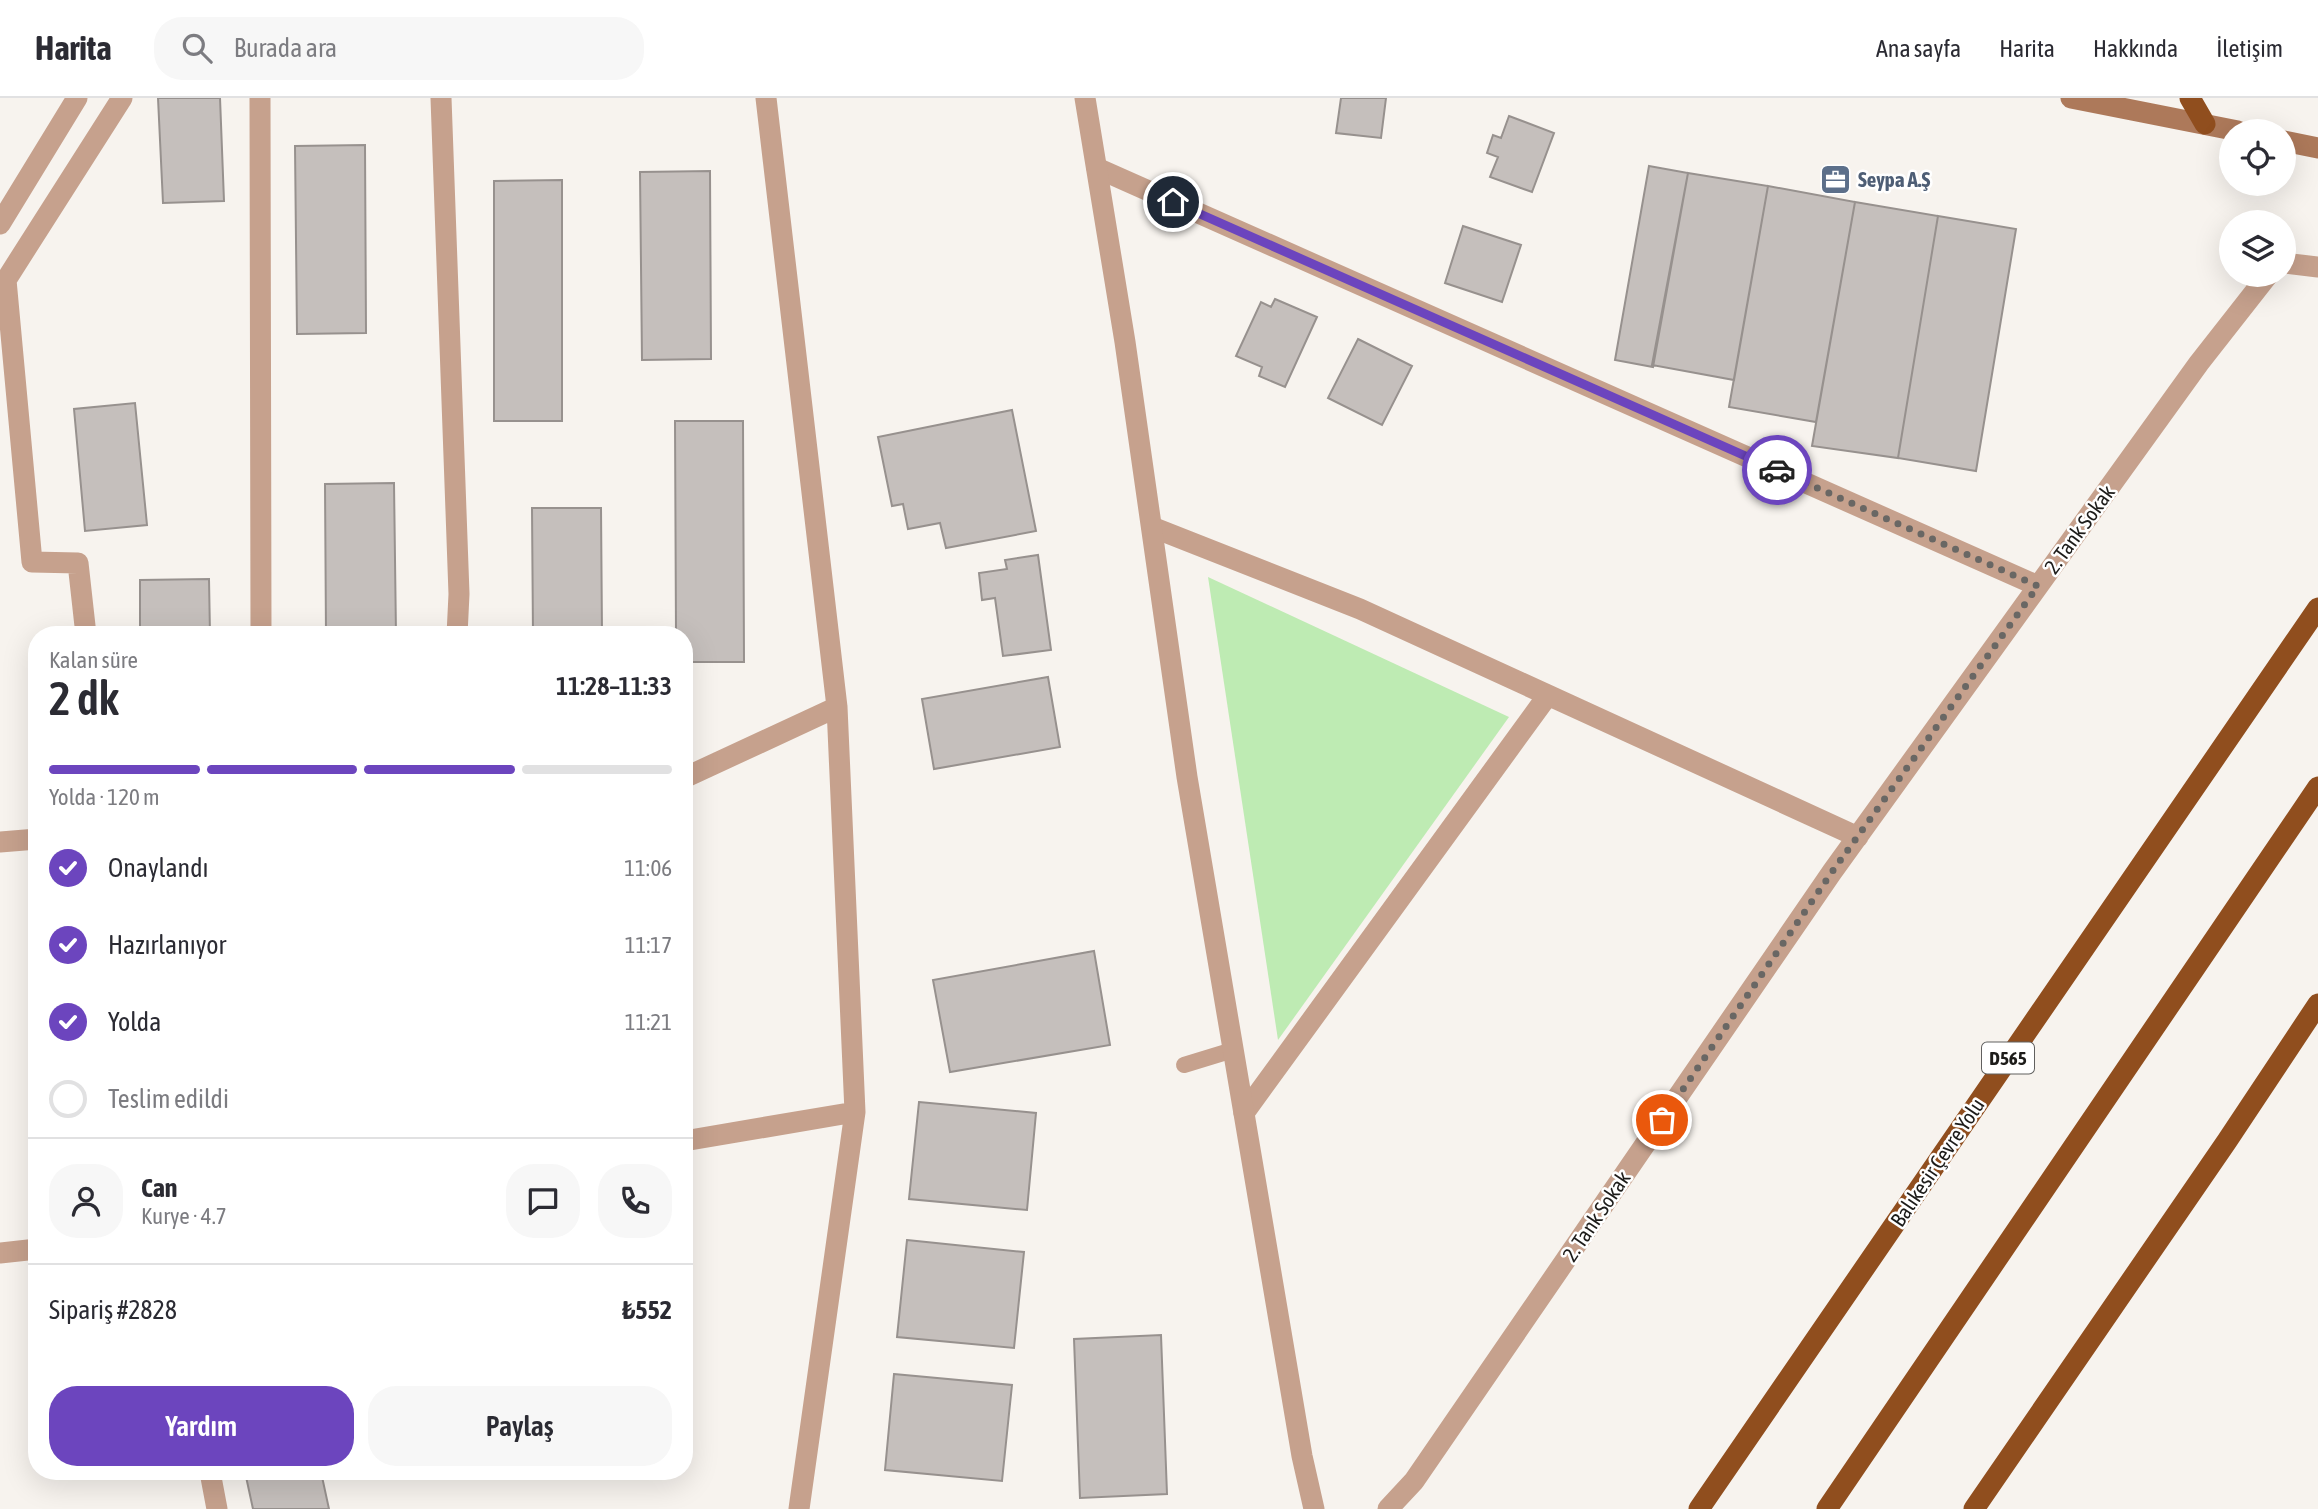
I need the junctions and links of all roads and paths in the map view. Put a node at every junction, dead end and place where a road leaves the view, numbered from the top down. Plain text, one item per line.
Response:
1 (77, 98) edge
2 (122, 98) edge
3 (260, 98) edge
4 (440, 98) edge
5 (766, 98) edge
6 (1085, 98) edge
7 (2071, 98) edge
8 (2190, 98) edge
9 (2205, 124) junction
10 (2219, 127) edge
11 (2296, 143) edge
12 (2318, 148) edge
13 (1097, 168) junction
14 (0, 224) edge
15 (2296, 264) edge
16 (2318, 267) edge
17 (3, 282) edge
18 (2259, 287) edge
19 (1152, 527) junction
20 (2038, 586) junction
21 (2318, 608) edge
22 (85, 626) edge
23 (261, 626) edge
24 (457, 626) edge
25 (1548, 695) junction
26 (837, 707) junction
27 (693, 774) edge
28 (2318, 787) edge
29 (1858, 836) junction
30 (28, 840) edge
31 (0, 842) edge
32 (2318, 1004) edge
33 (1233, 1050) junction
34 (1184, 1065) dead end
35 (855, 1112) junction
36 (1244, 1113) junction
37 (693, 1139) edge
38 (28, 1250) edge
39 (0, 1253) edge
40 (212, 1480) edge
41 (217, 1509) edge
42 (799, 1509) edge
43 (1314, 1509) edge
44 (1388, 1509) edge
45 (1699, 1509) edge
46 (1828, 1509) edge
47 (1974, 1509) edge

1 - 14 street
2 - 17 street
3 - 23 street
4 - 24 street
5 - 26 street
6 - 13 street
7 - 9 main road
8 - 9 highway
9 - 10 main road
11 - 12 main road
13 - 19 street
13 - 20 street
15 - 16 street
17 - 22 street
18 - 20 street, 2. Tank Sokak
19 - 25 street
19 - 33 street
20 - 29 street, 2. Tank Sokak
21 - 45 highway, Balıkesir Çevre Yolu / D565
25 - 29 street
25 - 36 street
26 - 27 street
26 - 35 street
28 - 46 highway
29 - 44 street, 2. Tank Sokak
30 - 31 street
32 - 47 highway
33 - 34 lane
33 - 36 street
35 - 37 street
35 - 42 street
36 - 43 street
38 - 39 street
40 - 41 street

